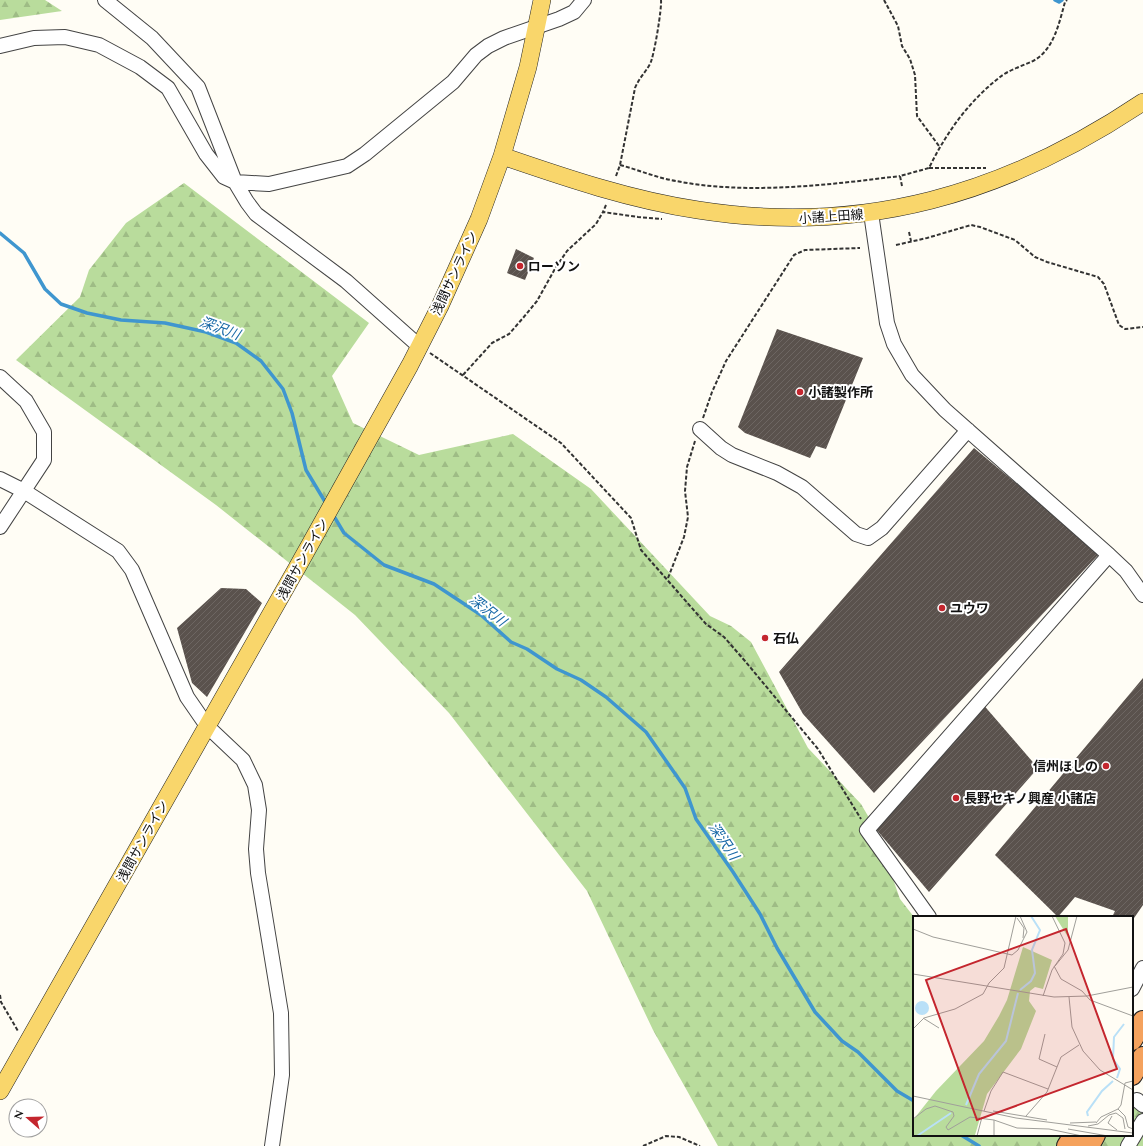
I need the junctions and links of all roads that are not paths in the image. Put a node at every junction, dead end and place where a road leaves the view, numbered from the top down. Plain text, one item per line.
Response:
1 (105, 0) edge
2 (542, 0) edge
3 (584, 0) edge
4 (537, 27) junction
5 (0, 46) edge
6 (1143, 102) edge
7 (502, 156) junction
8 (235, 182) junction
9 (871, 213) junction
10 (419, 346) junction
11 (0, 377) edge
12 (700, 429) road end
13 (968, 430) junction
14 (0, 479) edge
15 (24, 491) junction
16 (0, 527) edge
17 (1109, 554) junction
18 (1143, 595) edge
19 (206, 726) junction
20 (928, 916) edge
21 (1143, 968) edge
22 (1133, 987) edge
23 (1143, 1021) edge
24 (1133, 1038) edge
25 (1143, 1057) edge
26 (1133, 1073) edge
27 (0, 1091) edge
28 (1143, 1121) edge
29 (1073, 1136) edge
30 (1094, 1136) edge
31 (272, 1146) edge
32 (1068, 1146) edge
33 (1089, 1146) edge
34 (1128, 1146) edge

1 - 8 street
2 - 4 main road, 浅間サンライン
3 - 4 street
4 - 7 main road, 浅間サンライン
4 - 8 street
5 - 8 street
6 - 9 main road, 小諸上田線
7 - 9 main road, 小諸上田線
7 - 10 main road, 浅間サンライン
8 - 10 street
9 - 13 street
10 - 19 main road, 浅間サンライン
11 - 15 street
12 - 13 street
13 - 17 street
14 - 15 street
15 - 16 street
15 - 19 street
17 - 18 street
17 - 20 street
19 - 27 main road, 浅間サンライン
19 - 31 street
21 - 22 street
23 - 24 highway
25 - 26 highway
28 - 34 street
29 - 32 highway
30 - 33 highway

